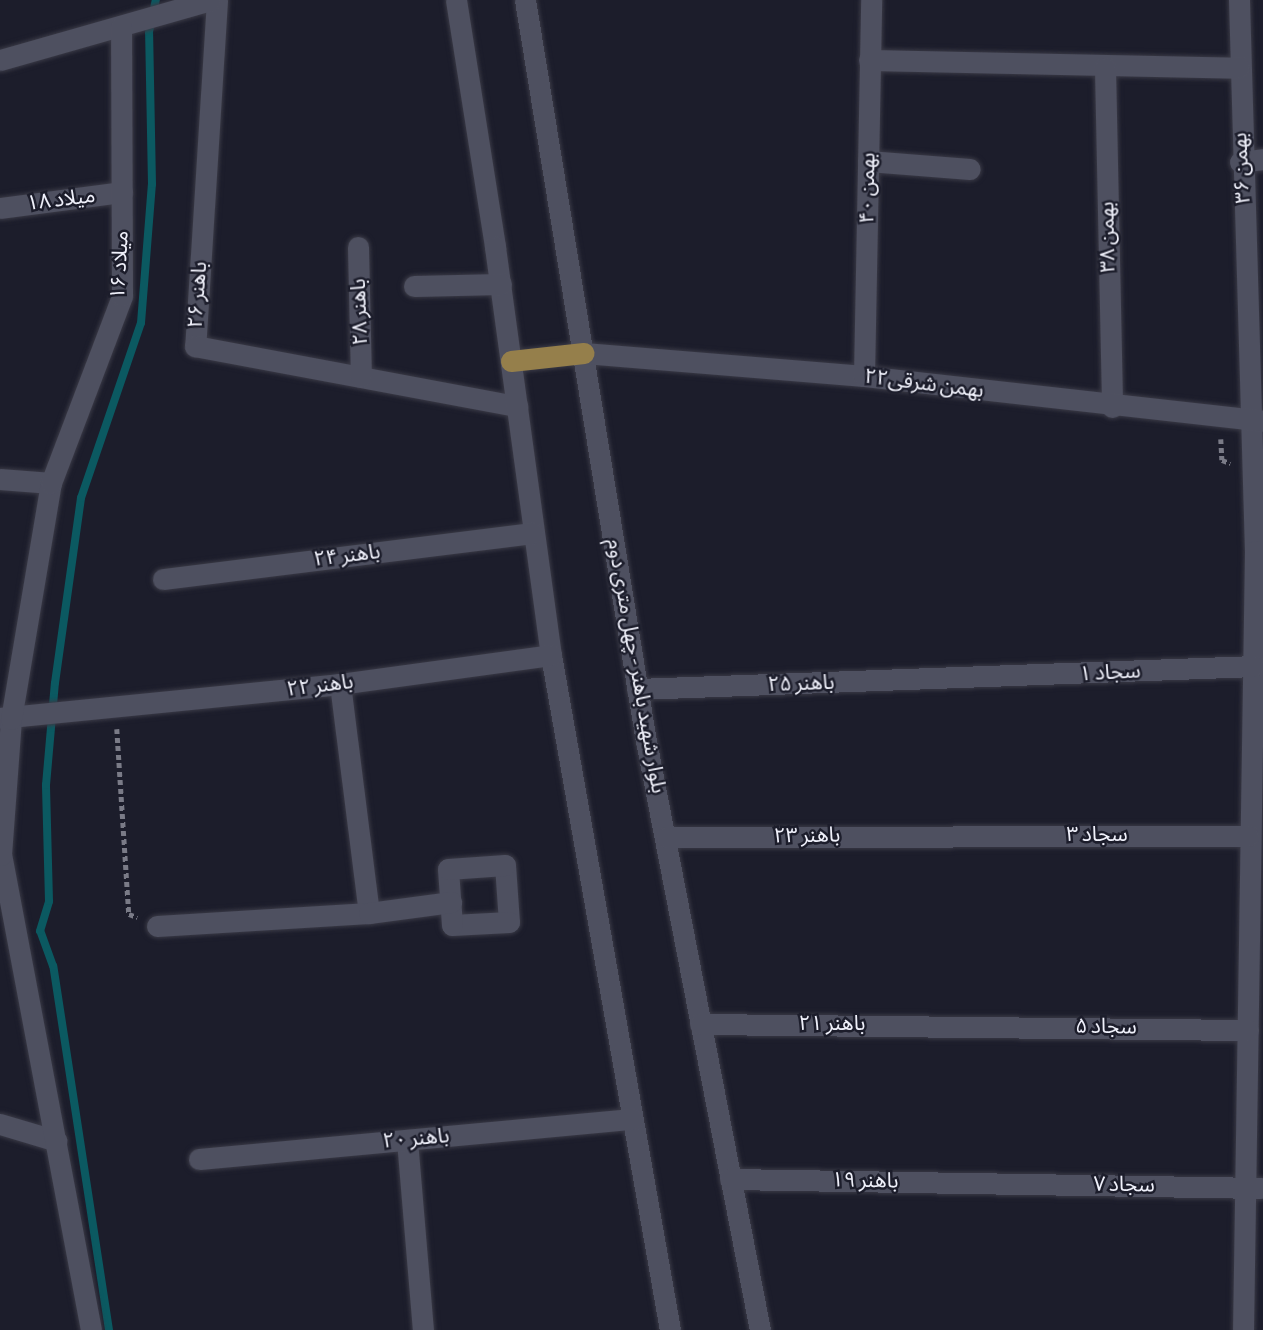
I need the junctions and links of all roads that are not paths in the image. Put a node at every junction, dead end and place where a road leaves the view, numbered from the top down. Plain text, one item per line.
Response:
1 (210, 0) edge
2 (217, 0) edge
3 (456, 0) edge
4 (525, 0) edge
5 (871, 0) edge
6 (1239, 0) edge
7 (128, 23) junction
8 (0, 60) edge
9 (869, 60) junction
10 (1105, 68) junction
11 (1239, 68) junction
12 (1263, 159) edge
13 (869, 161) junction
14 (1240, 163) junction
15 (970, 169) dead end
16 (122, 192) junction
17 (0, 208) edge
18 (358, 247) dead end
19 (501, 284) junction
20 (414, 286) dead end
21 (1257, 289) edge
22 (584, 353) junction
23 (511, 361) junction
24 (864, 376) junction
25 (361, 377) junction
26 (517, 407) junction
27 (1112, 407) junction
28 (1258, 421) edge
29 (0, 479) edge
30 (51, 483) junction
31 (532, 533) junction
32 (1259, 552) edge
33 (163, 579) dead end
34 (551, 655) junction
35 (1254, 666) junction
36 (965, 679) joint
37 (340, 684) junction
38 (638, 690) junction
39 (6, 719) edge
40 (1259, 733) edge
41 (946, 834) joint
42 (1248, 836) junction
43 (667, 837) junction
44 (451, 902) dead end
45 (369, 913) junction
46 (1256, 925) edge
47 (157, 926) road end
48 (700, 1024) junction
49 (963, 1025) joint
50 (1248, 1030) junction
51 (632, 1119) junction
52 (0, 1124) edge
53 (407, 1140) junction
54 (57, 1141) junction
55 (199, 1159) dead end
56 (730, 1179) junction
57 (1000, 1182) joint
58 (1256, 1188) edge
59 (1250, 1326) edge
60 (91, 1330) edge
61 (423, 1330) edge
62 (670, 1330) edge
63 (761, 1330) edge

1 - 7 street
2 - 25 street, باهنر ۲۶
3 - 19 street
4 - 22 street, بلوار شهید باهنر - چهل متری دوم
5 - 9 street, بهمن ۴۰
6 - 11 street, بهمن ۳۶
7 - 8 street
7 - 16 street, میلاد ۱۶
9 - 10 street
9 - 13 street, بهمن ۴۰
10 - 11 street
10 - 27 street, بهمن ۳۸
11 - 14 street, بهمن ۳۶
12 - 14 street
13 - 15 street
13 - 24 street, بهمن ۴۰
14 - 21 street, بهمن ۳۶
16 - 17 street, میلاد ۱۸
16 - 30 street, میلاد ۱۶
18 - 25 street, باهنر ۲۸
19 - 20 street
19 - 23 street
21 - 28 street, بهمن ۳۶
22 - 23 main road
22 - 24 street, ۲۲بهمن شرقی
22 - 38 street, بلوار شهید باهنر - چهل متری دوم
23 - 26 street
24 - 27 street, ۲۲بهمن شرقی
25 - 26 street, باهنر ۲۶
26 - 31 street
27 - 28 street, ۲۲بهمن شرقی
28 - 32 street, بهمن ۳۶
29 - 30 street
30 - 39 street, میلاد ۱۶
31 - 33 street, باهنر ۲۴
31 - 34 street
32 - 35 street, بهمن ۳۶
34 - 37 street, باهنر ۲۲
34 - 51 street
35 - 36 street, سجاد ۱
35 - 40 street, بهمن ۳۶
36 - 38 street, باهنر ۲۵
37 - 39 street, باهنر ۲۲
37 - 45 street
38 - 43 street, بلوار شهید باهنر - چهل متری دوم
39 - 54 street, میلاد ۱۶
40 - 42 street, بهمن ۳۶
41 - 42 street, سجاد ۳
41 - 43 street, باهنر ۲۳
42 - 46 street, بهمن ۳۶
43 - 48 street, بلوار شهید باهنر - چهل متری دوم
44 - 45 street
45 - 47 street
46 - 50 street, بهمن ۳۶
48 - 49 street, باهنر ۲۱
48 - 56 street, بلوار شهید باهنر - چهل متری دوم
49 - 50 street, سجاد ۵
50 - 58 street, بهمن ۳۶
51 - 53 street, باهنر ۲۰
51 - 62 street
52 - 54 street
53 - 55 street, باهنر ۲۰
53 - 61 street
54 - 60 street, میلاد ۱۶
56 - 57 street, باهنر ۱۹
56 - 63 street, بلوار شهید باهنر - چهل متری دوم
57 - 58 street, سجاد ۷
58 - 59 street, بهمن ۳۶

